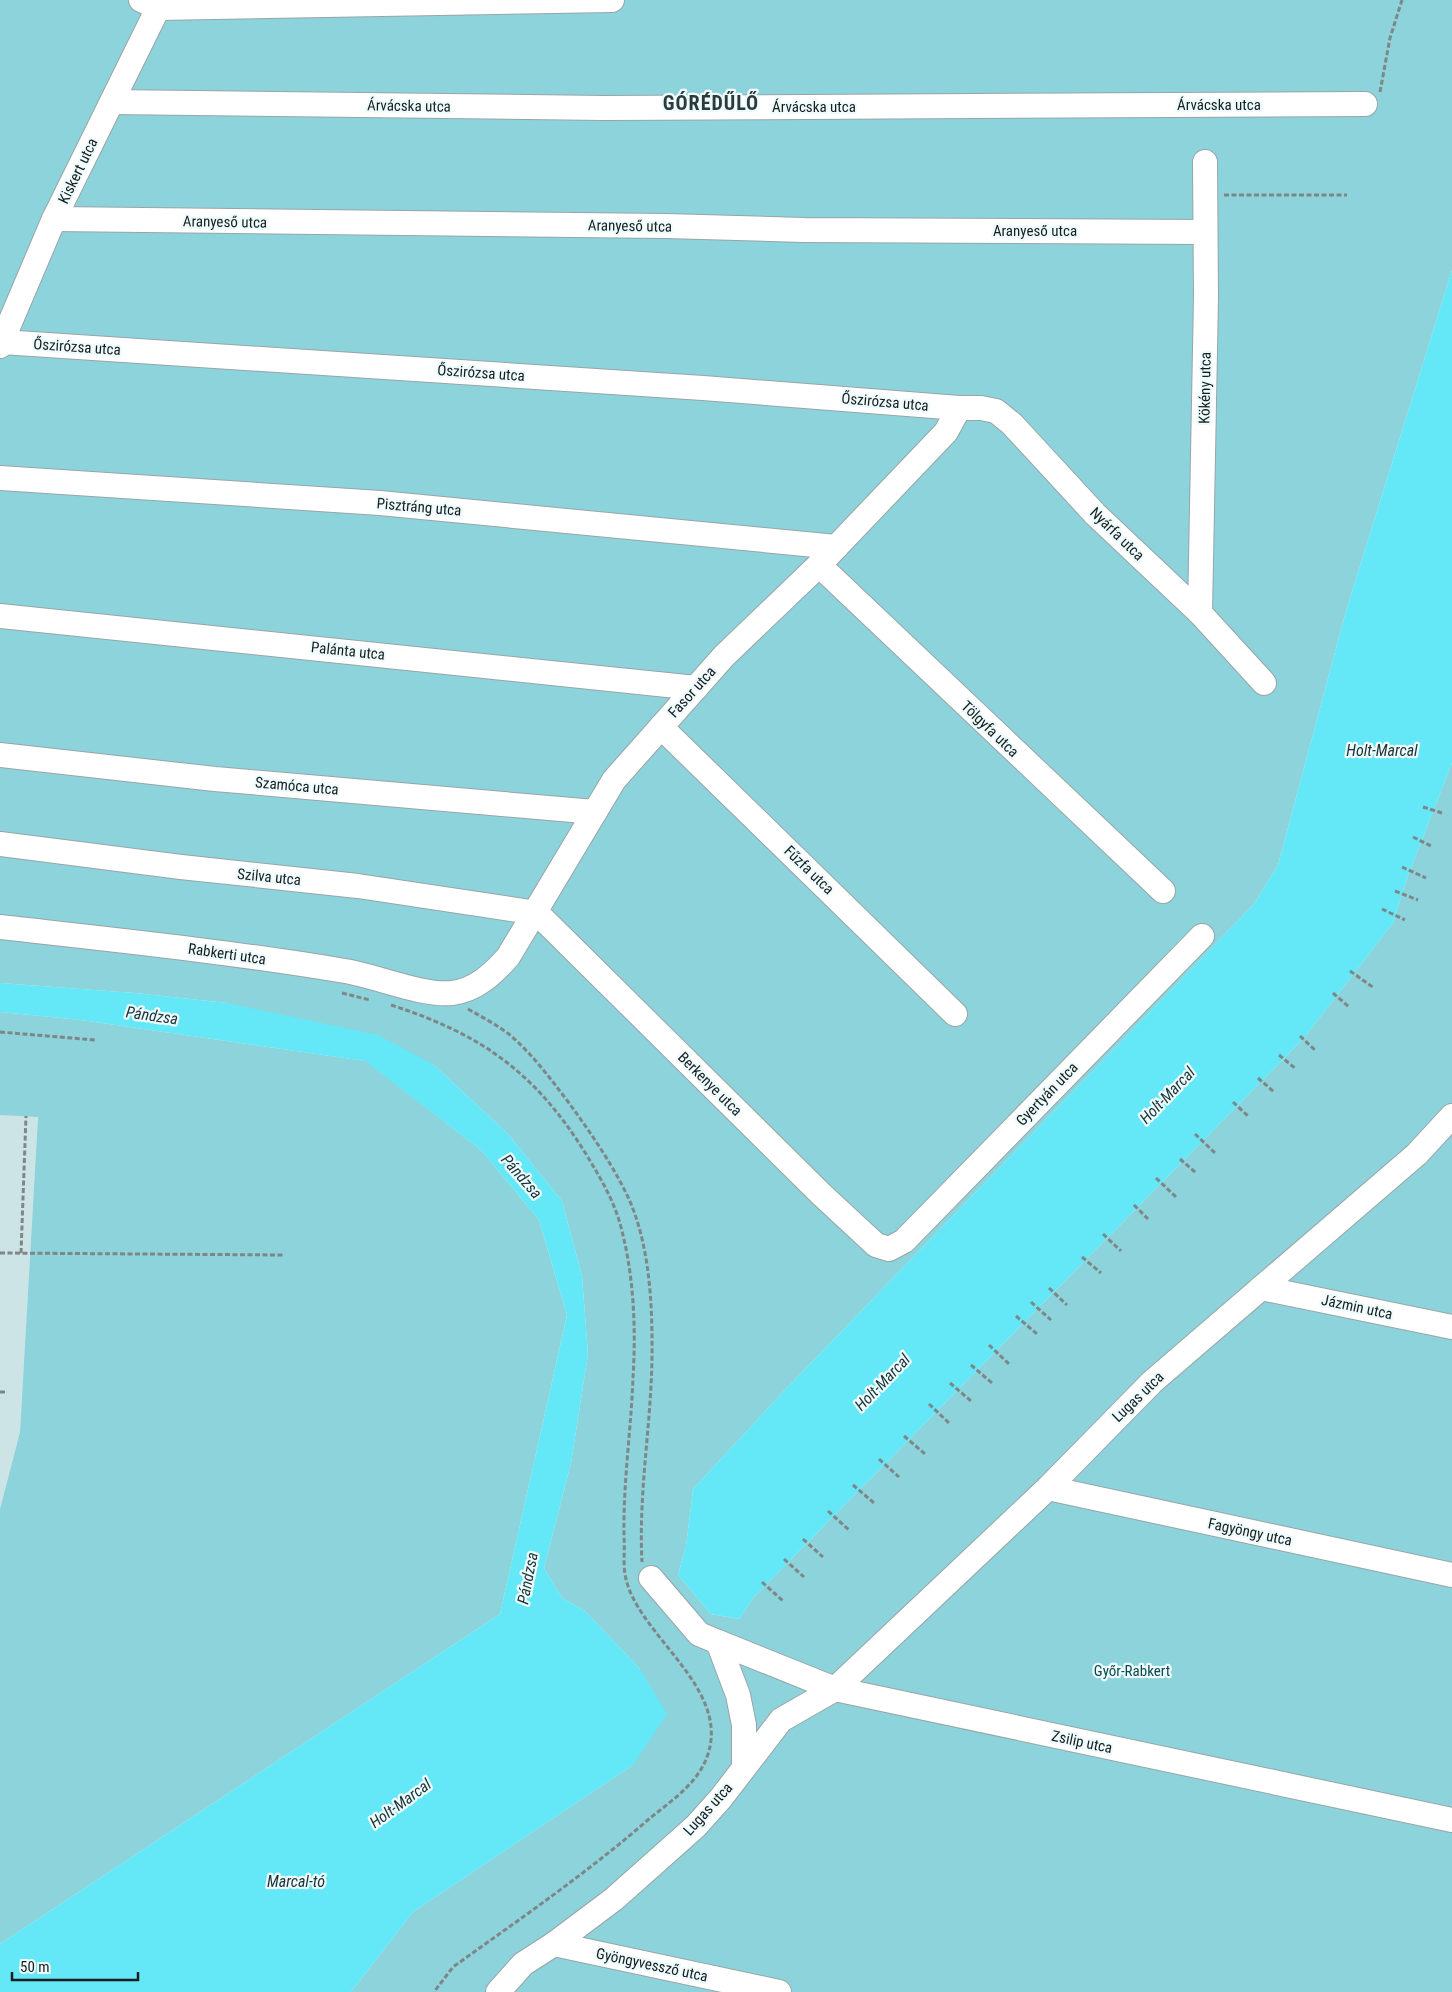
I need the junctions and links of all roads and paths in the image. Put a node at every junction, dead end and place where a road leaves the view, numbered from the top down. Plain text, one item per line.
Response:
1 (612, 0) edge
2 (1402, 0) edge
3 (154, 3) edge
4 (112, 102) junction
5 (1365, 104) joint
6 (1206, 162) dead end
7 (1206, 195) junction
8 (1347, 195) dead end
9 (54, 219) junction
10 (1205, 232) junction
11 (1, 344) edge
12 (959, 408) junction
13 (0, 478) edge
14 (836, 547) junction
15 (819, 565) junction
16 (1200, 613) junction
17 (0, 616) edge
18 (1264, 683) dead end
19 (696, 688) junction
20 (661, 727) junction
21 (0, 754) edge
22 (1423, 807) dead end
23 (595, 812) junction
24 (1442, 813) dead end
25 (1412, 837) dead end
26 (0, 844) edge
27 (1433, 847) dead end
28 (1402, 867) dead end
29 (1426, 878) dead end
30 (1163, 891) dead end
31 (1395, 891) dead end
32 (1418, 900) dead end
33 (1382, 909) dead end
34 (537, 913) junction
35 (1404, 920) dead end
36 (0, 927) edge
37 (1202, 936) dead end
38 (1350, 971) dead end
39 (1374, 988) dead end
40 (338, 992) dead end
41 (452, 992) junction
42 (1333, 993) dead end
43 (372, 1000) dead end
44 (389, 1005) dead end
45 (1349, 1007) dead end
46 (956, 1014) dead end
47 (0, 1032) edge
48 (1300, 1036) dead end
49 (94, 1040) dead end
50 (1316, 1051) dead end
51 (1280, 1054) dead end
52 (1296, 1069) dead end
53 (1258, 1078) dead end
54 (1274, 1092) dead end
55 (1233, 1102) dead end
56 (26, 1116) dead end
57 (1452, 1116) edge
58 (1249, 1117) dead end
59 (1195, 1134) dead end
60 (1215, 1153) dead end
61 (1180, 1158) dead end
62 (1195, 1172) dead end
63 (1156, 1178) dead end
64 (1176, 1197) dead end
65 (1134, 1204) dead end
66 (1148, 1219) dead end
67 (1103, 1234) dead end
68 (889, 1249) joint
69 (1121, 1251) dead end
70 (0, 1253) edge
71 (21, 1253) junction
72 (284, 1255) dead end
73 (1082, 1257) dead end
74 (1101, 1273) dead end
75 (1050, 1288) dead end
76 (1261, 1288) junction
77 (1030, 1302) dead end
78 (1067, 1304) dead end
79 (1016, 1316) dead end
80 (1051, 1320) dead end
81 (1452, 1327) edge
82 (1037, 1334) dead end
83 (988, 1345) dead end
84 (1009, 1364) dead end
85 (971, 1365) dead end
86 (950, 1382) dead end
87 (992, 1384) dead end
88 (0, 1392) edge
89 (5, 1392) dead end
90 (971, 1401) dead end
91 (929, 1404) dead end
92 (949, 1423) dead end
93 (904, 1436) dead end
94 (925, 1454) dead end
95 (879, 1458) dead end
96 (900, 1477) dead end
97 (853, 1484) dead end
98 (1048, 1488) junction
99 (874, 1503) dead end
100 (828, 1511) dead end
101 (849, 1530) dead end
102 (803, 1538) dead end
103 (823, 1557) dead end
104 (784, 1559) dead end
105 (1452, 1575) edge
106 (651, 1578) joint
107 (804, 1578) dead end
108 (762, 1582) dead end
109 (783, 1601) dead end
110 (718, 1642) junction
111 (834, 1690) junction
112 (744, 1766) junction
113 (1452, 1820) edge
114 (554, 1944) junction
115 (434, 1992) edge
116 (498, 1992) edge
117 (779, 1992) edge

1 - 3 street
2 - 5 path
3 - 4 street, Kiskert utca
4 - 5 street, Árvácska utca
4 - 9 street, Kiskert utca
6 - 7 street, Kökény utca
7 - 8 path
7 - 10 street, Kökény utca
9 - 10 street, Aranyeső utca
9 - 11 street, Kiskert utca
10 - 16 street, Kökény utca
11 - 12 street, Őszirózsa utca
12 - 14 street, Fasor utca
12 - 16 street, Nyárfa utca
13 - 14 street, Pisztráng utca
14 - 15 street, Fasor utca
15 - 19 street, Fasor utca
15 - 30 street, Tölgyfa utca
16 - 18 street, Nyárfa utca
17 - 19 street, Palánta utca
19 - 20 street, Fasor utca
20 - 23 street, Fasor utca
20 - 46 street, Fűzfa utca
21 - 23 street, Szamóca utca
22 - 24 path
23 - 34 street, Fasor utca
25 - 27 path
26 - 34 street, Szilva utca
28 - 29 path
31 - 32 path
33 - 35 path
34 - 41 street, Fasor utca
34 - 68 street, Berkenye utca
36 - 41 street, Rabkerti utca
37 - 68 street, Gyertyán utca
38 - 39 path
40 - 43 path
41 - 106 path
42 - 45 path
44 - 115 path
47 - 49 path
48 - 50 path
51 - 52 path
53 - 54 path
55 - 58 path
56 - 71 path
57 - 76 street, Lugas utca
59 - 60 path
61 - 62 path
63 - 64 path
65 - 66 path
67 - 69 path
70 - 71 path
71 - 72 path
73 - 74 path
75 - 78 path
76 - 81 street, Jázmin utca
76 - 98 street, Lugas utca
77 - 80 path
79 - 82 path
83 - 84 path
85 - 87 path
86 - 90 path
88 - 89 path
91 - 92 path
93 - 94 path
95 - 96 path
97 - 99 path
98 - 105 street, Fagyöngy utca
98 - 111 street, Lugas utca
100 - 101 path
102 - 103 path
104 - 107 path
106 - 110 street
108 - 109 path
110 - 111 street, Zsilip utca
110 - 112 street
111 - 112 street, Lugas utca
111 - 113 street, Zsilip utca
112 - 114 street, Lugas utca
114 - 116 street, Lugas utca
114 - 117 street, Gyöngyvessző utca

